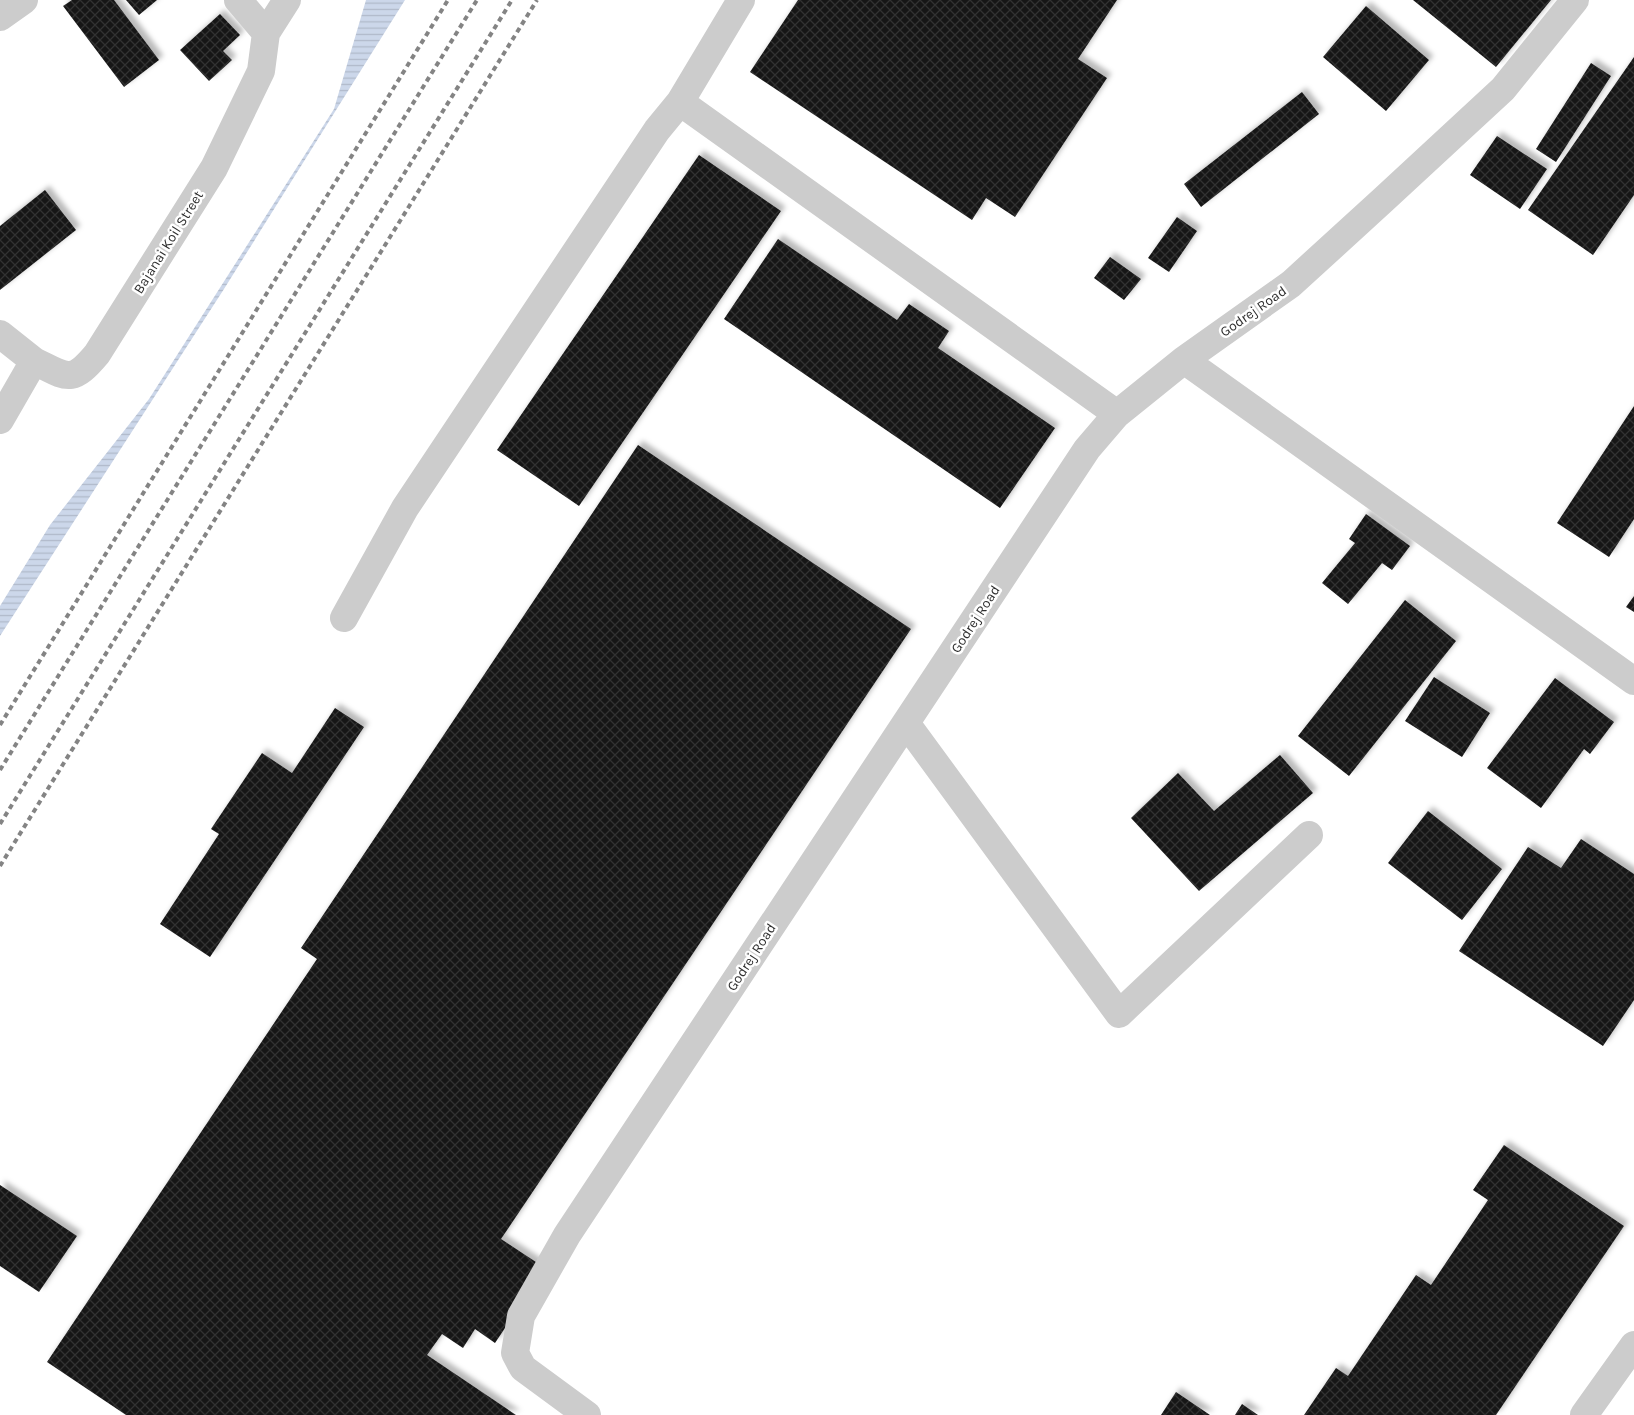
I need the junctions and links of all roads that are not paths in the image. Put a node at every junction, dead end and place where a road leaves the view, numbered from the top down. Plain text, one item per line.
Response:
1 (24, 0) edge
2 (238, 0) edge
3 (287, 0) edge
4 (741, 0) edge
5 (1575, 0) edge
6 (0, 17) edge
7 (266, 33) junction
8 (680, 102) junction
9 (0, 334) edge
10 (1184, 360) junction
11 (34, 362) junction
12 (1117, 414) junction
13 (0, 420) edge
14 (344, 618) dead end
15 (1634, 681) edge
16 (906, 723) junction
17 (1309, 835) dead end
18 (1634, 1345) edge
19 (587, 1415) edge
20 (1584, 1415) edge

1 - 6 street
2 - 7 street
3 - 7 street
4 - 8 street
5 - 10 street, Godrej Road
7 - 11 street, Bajanai Koil Street
8 - 12 street
8 - 14 street
9 - 11 street, Bajanai Koil Street
10 - 12 street, Godrej Road
10 - 15 street
11 - 13 street
12 - 16 street, Godrej Road
16 - 17 street
16 - 19 street, Godrej Road
18 - 20 street

